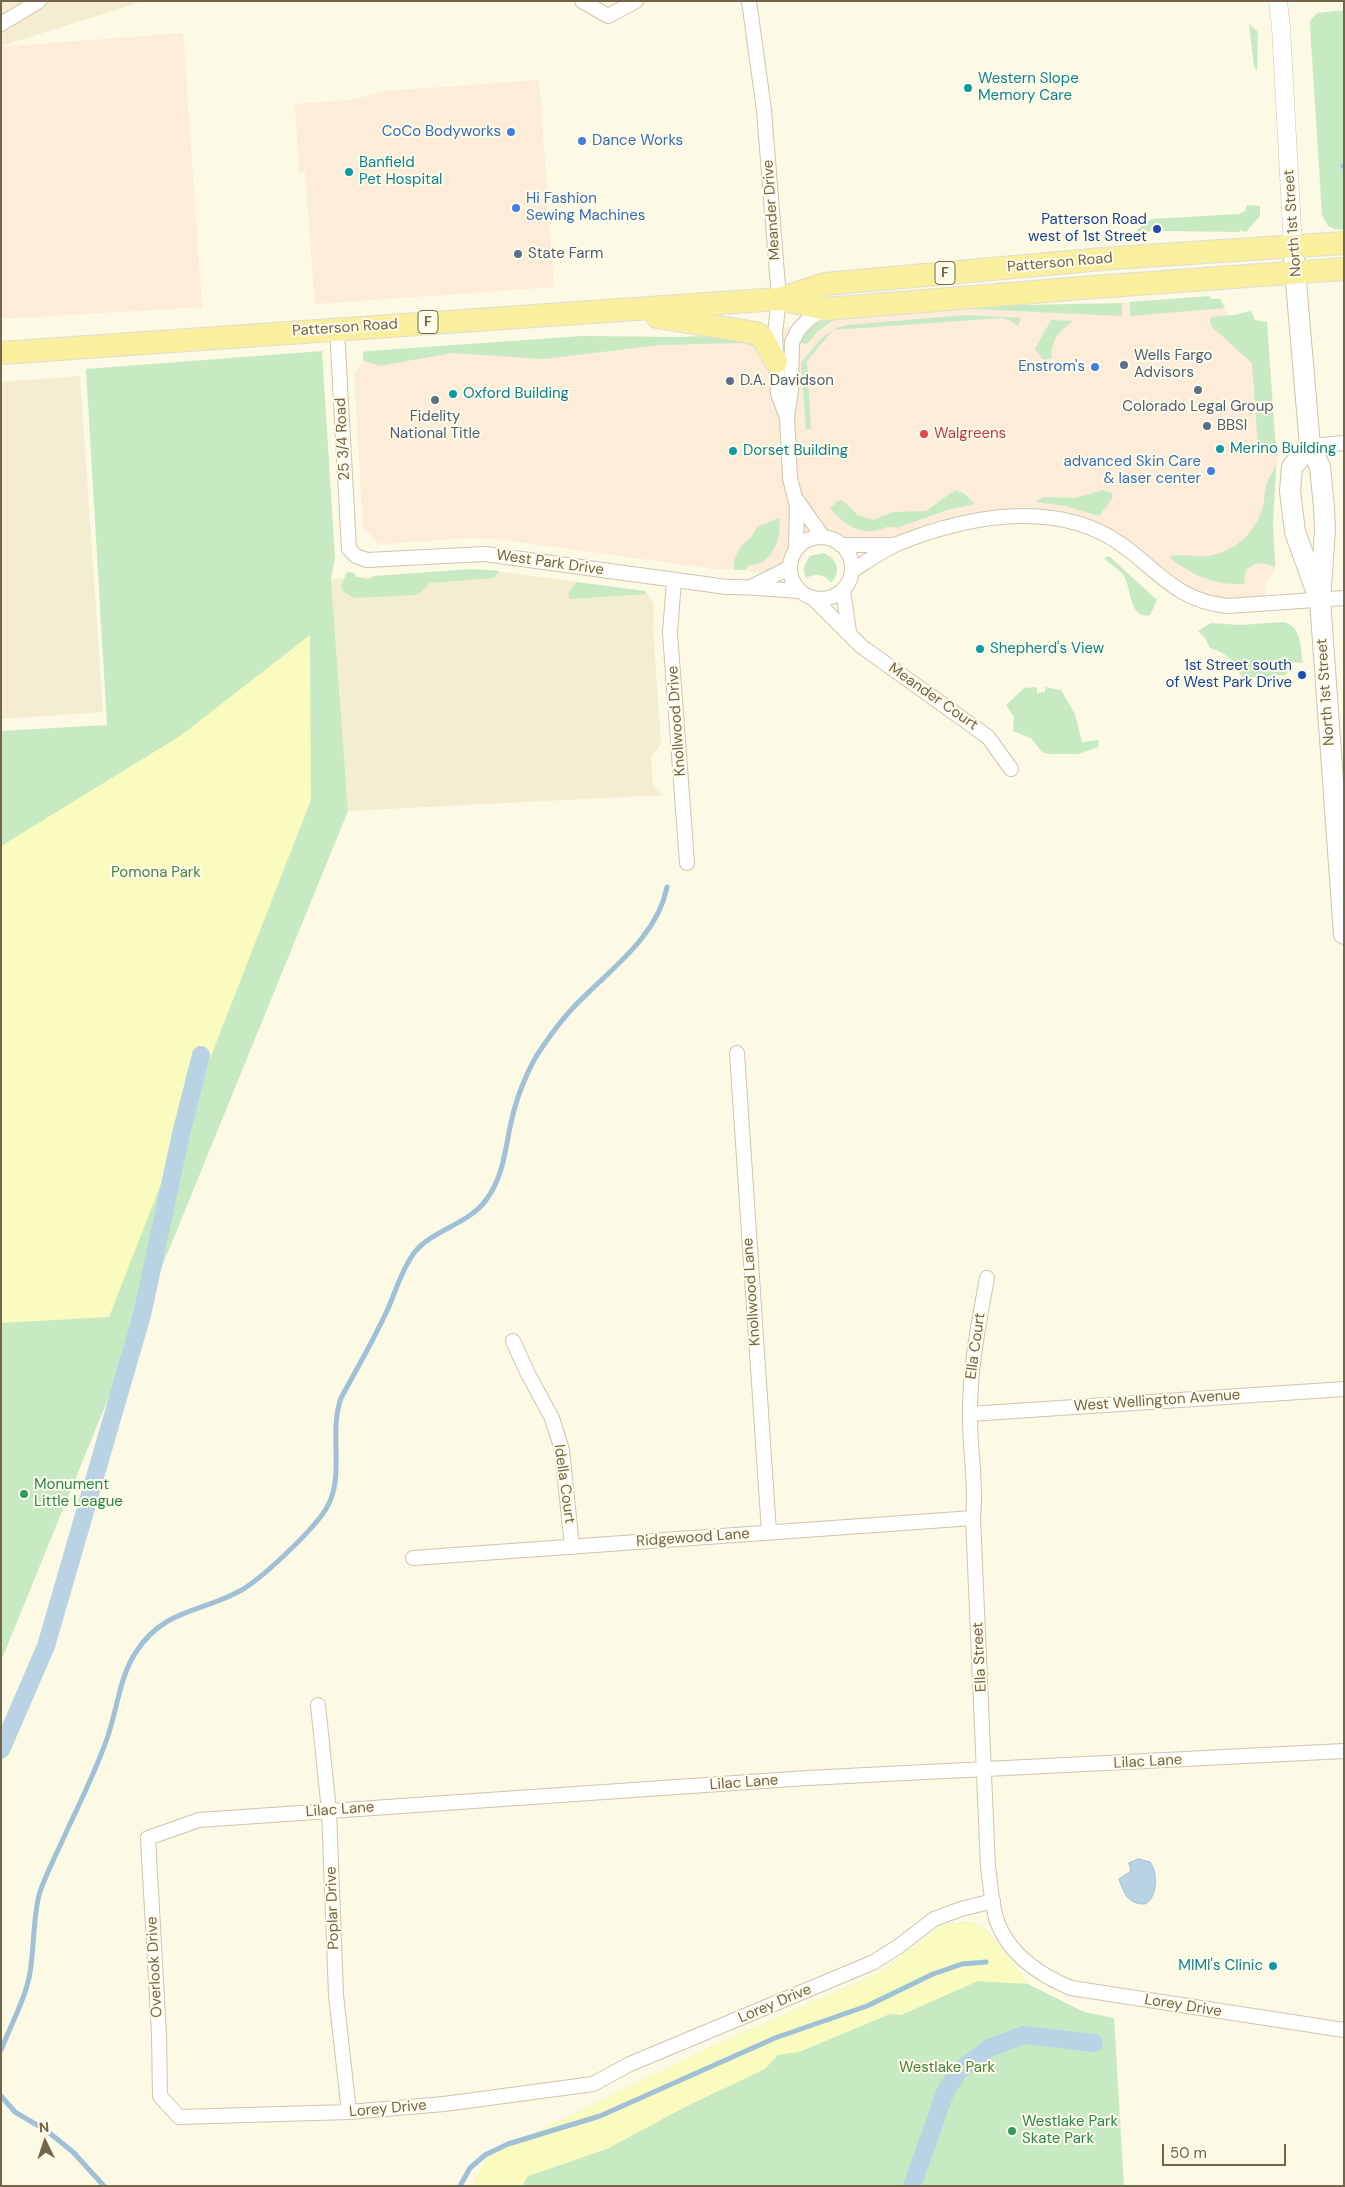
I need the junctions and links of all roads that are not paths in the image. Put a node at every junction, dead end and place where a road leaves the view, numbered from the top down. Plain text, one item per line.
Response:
1 (39, 1) edge
2 (582, 1) edge
3 (636, 1) edge
4 (749, 1) edge
5 (1278, 1) edge
6 (1, 24) edge
7 (1344, 243) edge
8 (1293, 247) junction
9 (1344, 269) edge
10 (1296, 273) junction
11 (779, 299) junction
12 (826, 309) junction
13 (614, 310) junction
14 (336, 329) junction
15 (1, 353) edge
16 (776, 362) junction
17 (787, 417) junction
18 (1344, 443) edge
19 (1310, 446) junction
20 (796, 499) junction
21 (823, 538) junction
22 (841, 545) junction
23 (897, 545) junction
24 (349, 549) joint
25 (796, 549) junction
26 (789, 568) junction
27 (852, 571) junction
28 (674, 580) junction
29 (753, 586) junction
30 (843, 590) junction
31 (800, 591) junction
32 (1344, 598) edge
33 (814, 599) junction
34 (1320, 600) junction
35 (849, 632) junction
36 (1010, 769) dead end
37 (687, 863) dead end
38 (1344, 934) edge
39 (737, 1052) dead end
40 (987, 1278) dead end
41 (513, 1341) dead end
42 (1344, 1389) edge
43 (970, 1414) junction
44 (973, 1518) junction
45 (769, 1532) junction
46 (572, 1546) junction
47 (413, 1558) dead end
48 (318, 1705) dead end
49 (1344, 1751) edge
50 (986, 1769) junction
51 (329, 1810) junction
52 (148, 1838) joint
53 (993, 1901) junction
54 (1344, 2030) edge
55 (160, 2096) joint
56 (349, 2112) junction

1 - 6 street
2 - 3 street
4 - 11 street, Meander Drive
5 - 8 street, North 1st Street
7 - 8 main road, Patterson Road / F
8 - 10 main road, North 1st Street
8 - 11 main road, Patterson Road / F
9 - 10 main road, Patterson Road / F
10 - 12 main road, Patterson Road / F
10 - 19 main road, North 1st Street
11 - 12 main road, Patterson Road / F
11 - 13 main road, Patterson Road / F
11 - 16 street, Meander Drive
12 - 17 street, Meander Drive
13 - 14 main road, Patterson Road / F
13 - 16 main road
14 - 15 main road, Patterson Road / F
14 - 24 street, 25 3/4 Road
16 - 17 street, Meander Drive
17 - 20 street, Meander Drive
18 - 19 street
19 - 34 main road, North 1st Street
19 - 34 main road, North 1st Street
20 - 21 street, Meander Drive
20 - 25 street, Meander Drive
21 - 22 street
21 - 25 street
22 - 23 street
22 - 27 street
23 - 27 street
23 - 34 street
24 - 28 street, West Park Drive
25 - 26 street
26 - 29 street, West Park Drive
26 - 31 street
27 - 30 street
28 - 29 street, West Park Drive
28 - 37 street, Knollwood Drive
29 - 31 street, West Park Drive
30 - 33 street
30 - 35 street
31 - 33 street
32 - 34 street
33 - 35 street, Meander Court
34 - 38 main road, North 1st Street
35 - 36 street, Meander Court
39 - 45 street, Knollwood Lane
40 - 43 street, Ella Court
41 - 46 street, Idella Court
42 - 43 street, West Wellington Avenue
43 - 44 street, Ella Street
44 - 45 street, Ridgewood Lane
44 - 50 street, Ella Street
45 - 46 street, Ridgewood Lane
46 - 47 street, Ridgewood Lane
48 - 51 street, Poplar Drive
49 - 50 street, Lilac Lane
50 - 51 street, Lilac Lane
50 - 53 street, Ella Street
51 - 52 street, Lilac Lane
51 - 56 street, Poplar Drive
52 - 55 street, Overlook Drive
53 - 54 street, Lorey Drive
53 - 56 street, Lorey Drive
55 - 56 street, Lorey Drive

